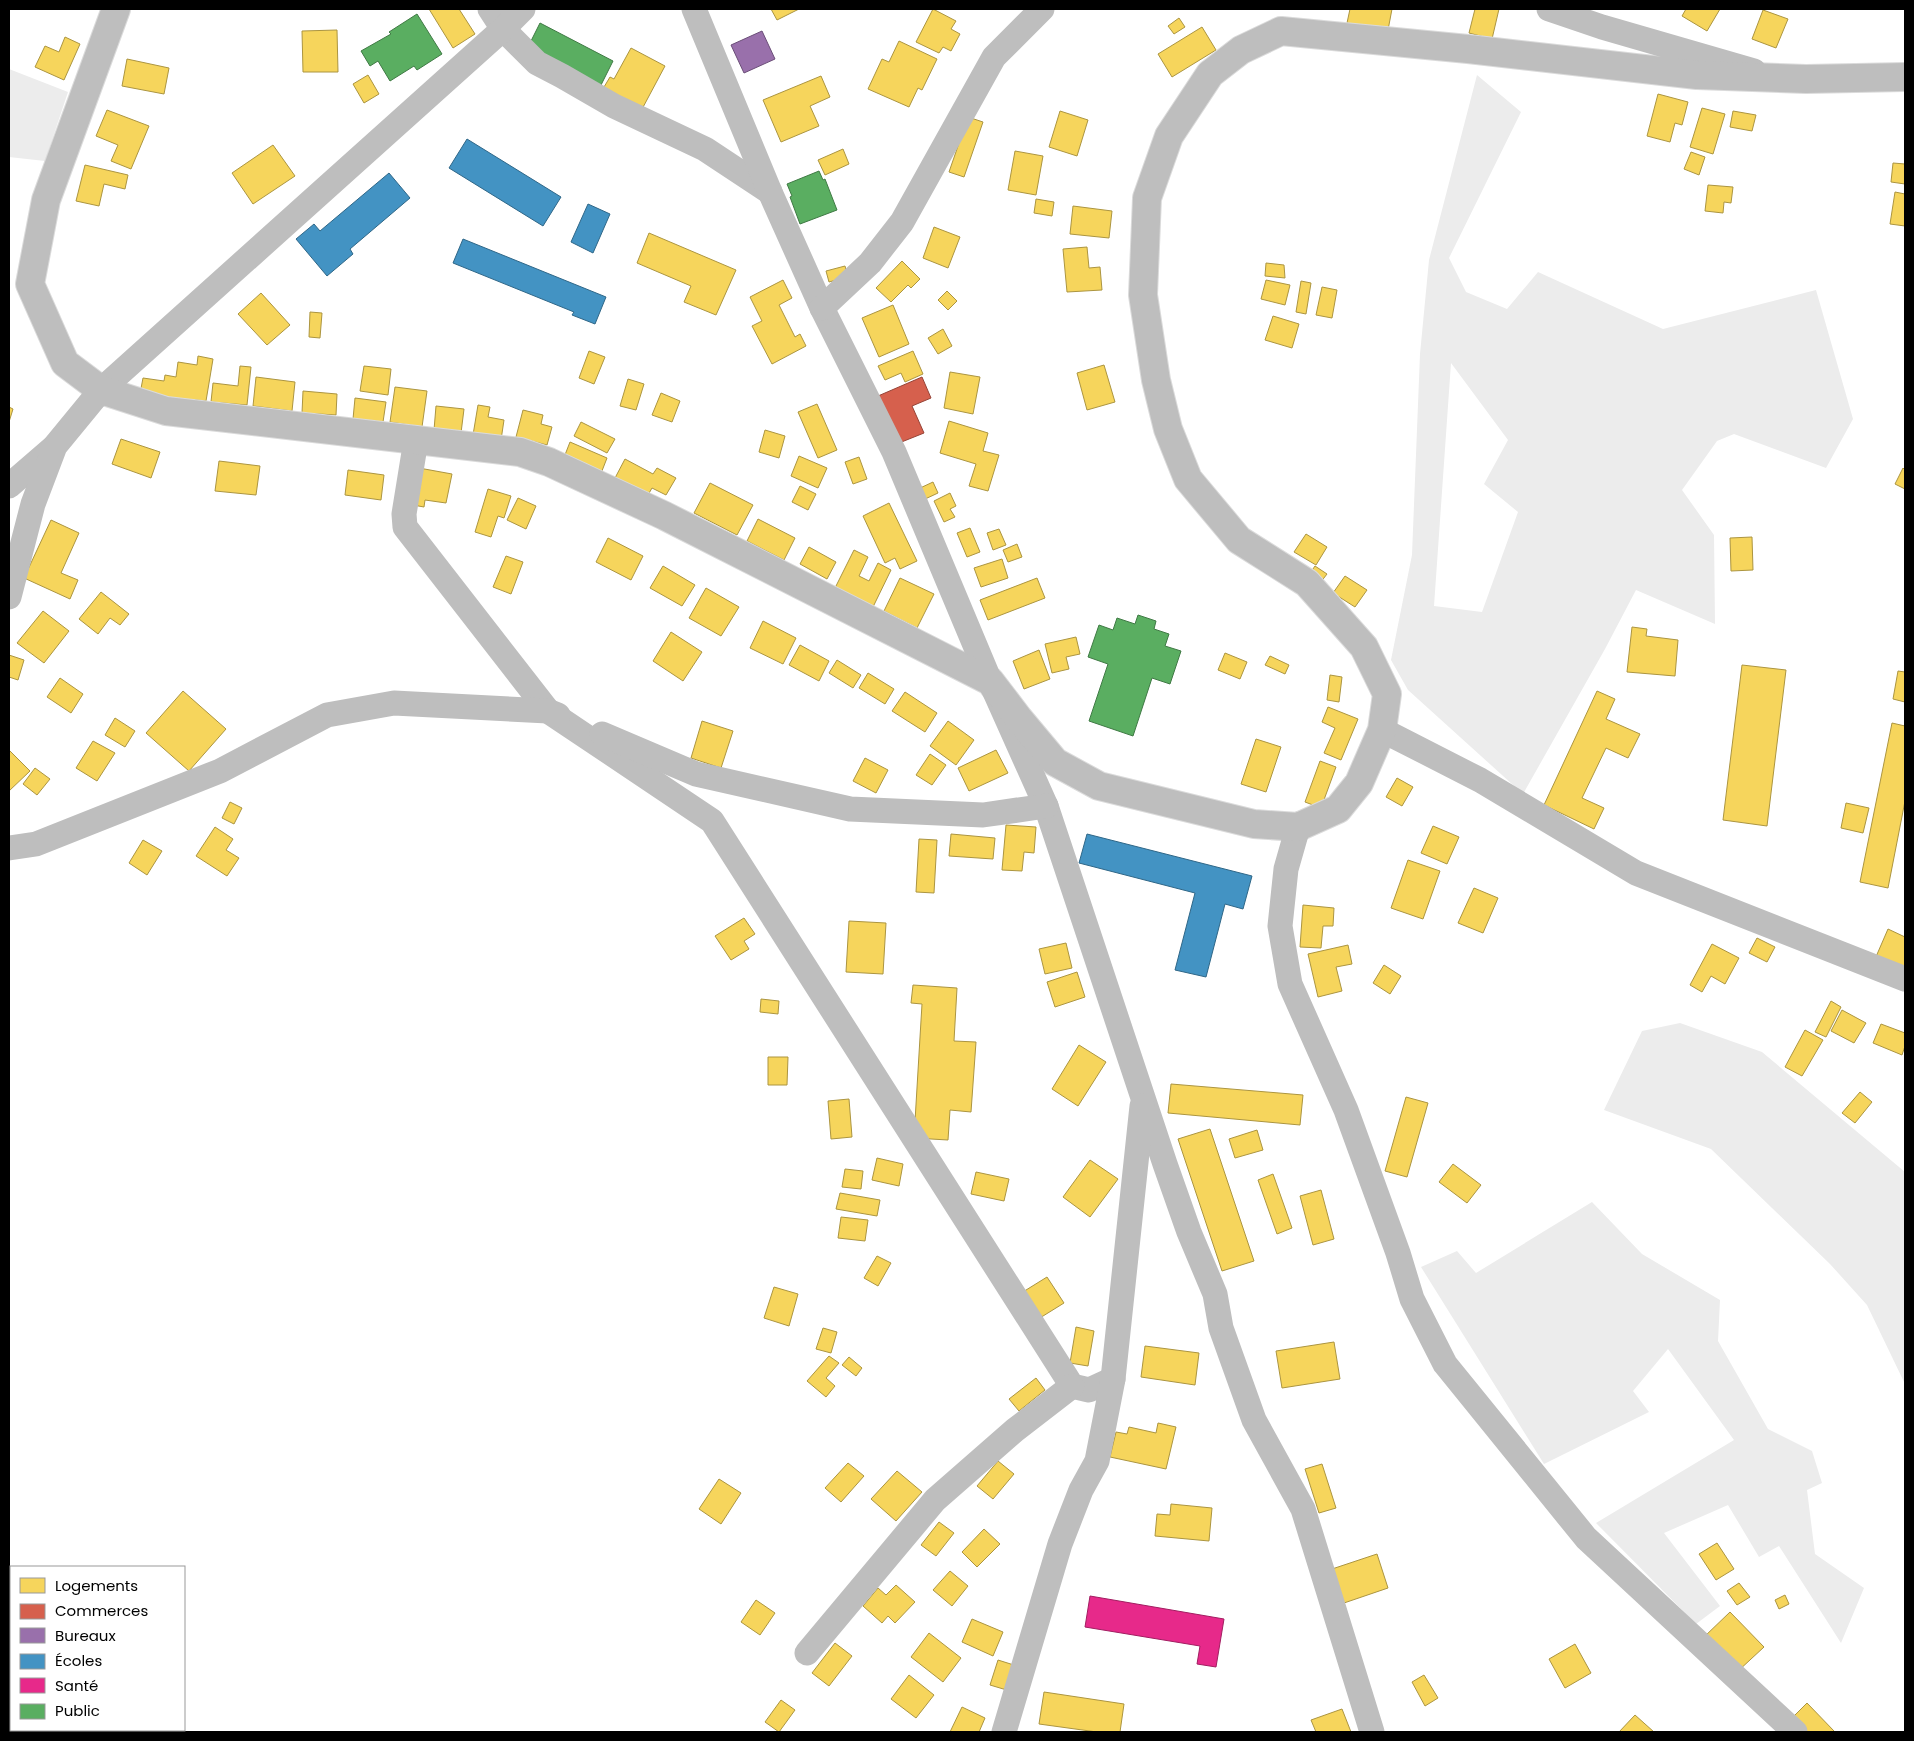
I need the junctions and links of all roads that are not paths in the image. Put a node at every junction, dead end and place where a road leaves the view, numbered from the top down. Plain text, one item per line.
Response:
1 (116, 9) edge
2 (522, 9) edge
3 (694, 9) edge
4 (1042, 9) edge
5 (1549, 9) edge
6 (1577, 9) edge
7 (497, 19) edge
8 (1602, 27) junction
9 (1778, 78) junction
10 (1905, 78) edge
11 (770, 192) junction
12 (822, 308) junction
13 (101, 390) junction
14 (416, 440) junction
15 (55, 446) junction
16 (9, 486) edge
17 (9, 596) edge
18 (990, 681) junction
19 (548, 711) junction
20 (1382, 730) junction
21 (1046, 806) junction
22 (1298, 827) junction
23 (9, 848) edge
24 (1905, 979) edge
25 (1144, 1096) junction
26 (1113, 1379) junction
27 (1072, 1386) junction
28 (807, 1653) dead end
29 (1004, 1732) edge
30 (1372, 1732) edge
31 (1795, 1732) edge

1 - 13 main road
2 - 7 street
3 - 11 street
4 - 12 street
5 - 8 street
6 - 8 street
7 - 11 street
7 - 13 street
8 - 9 street
9 - 10 main road
9 - 20 main road
11 - 12 street
12 - 18 street
13 - 14 main road
13 - 15 street
14 - 18 main road
14 - 19 street
15 - 16 street
15 - 17 street
18 - 21 street
18 - 22 main road
19 - 21 street
19 - 23 street
19 - 27 street
20 - 22 main road
20 - 24 street
21 - 25 street
22 - 31 street
25 - 26 street
25 - 30 street
26 - 27 street
26 - 29 street
27 - 28 street

